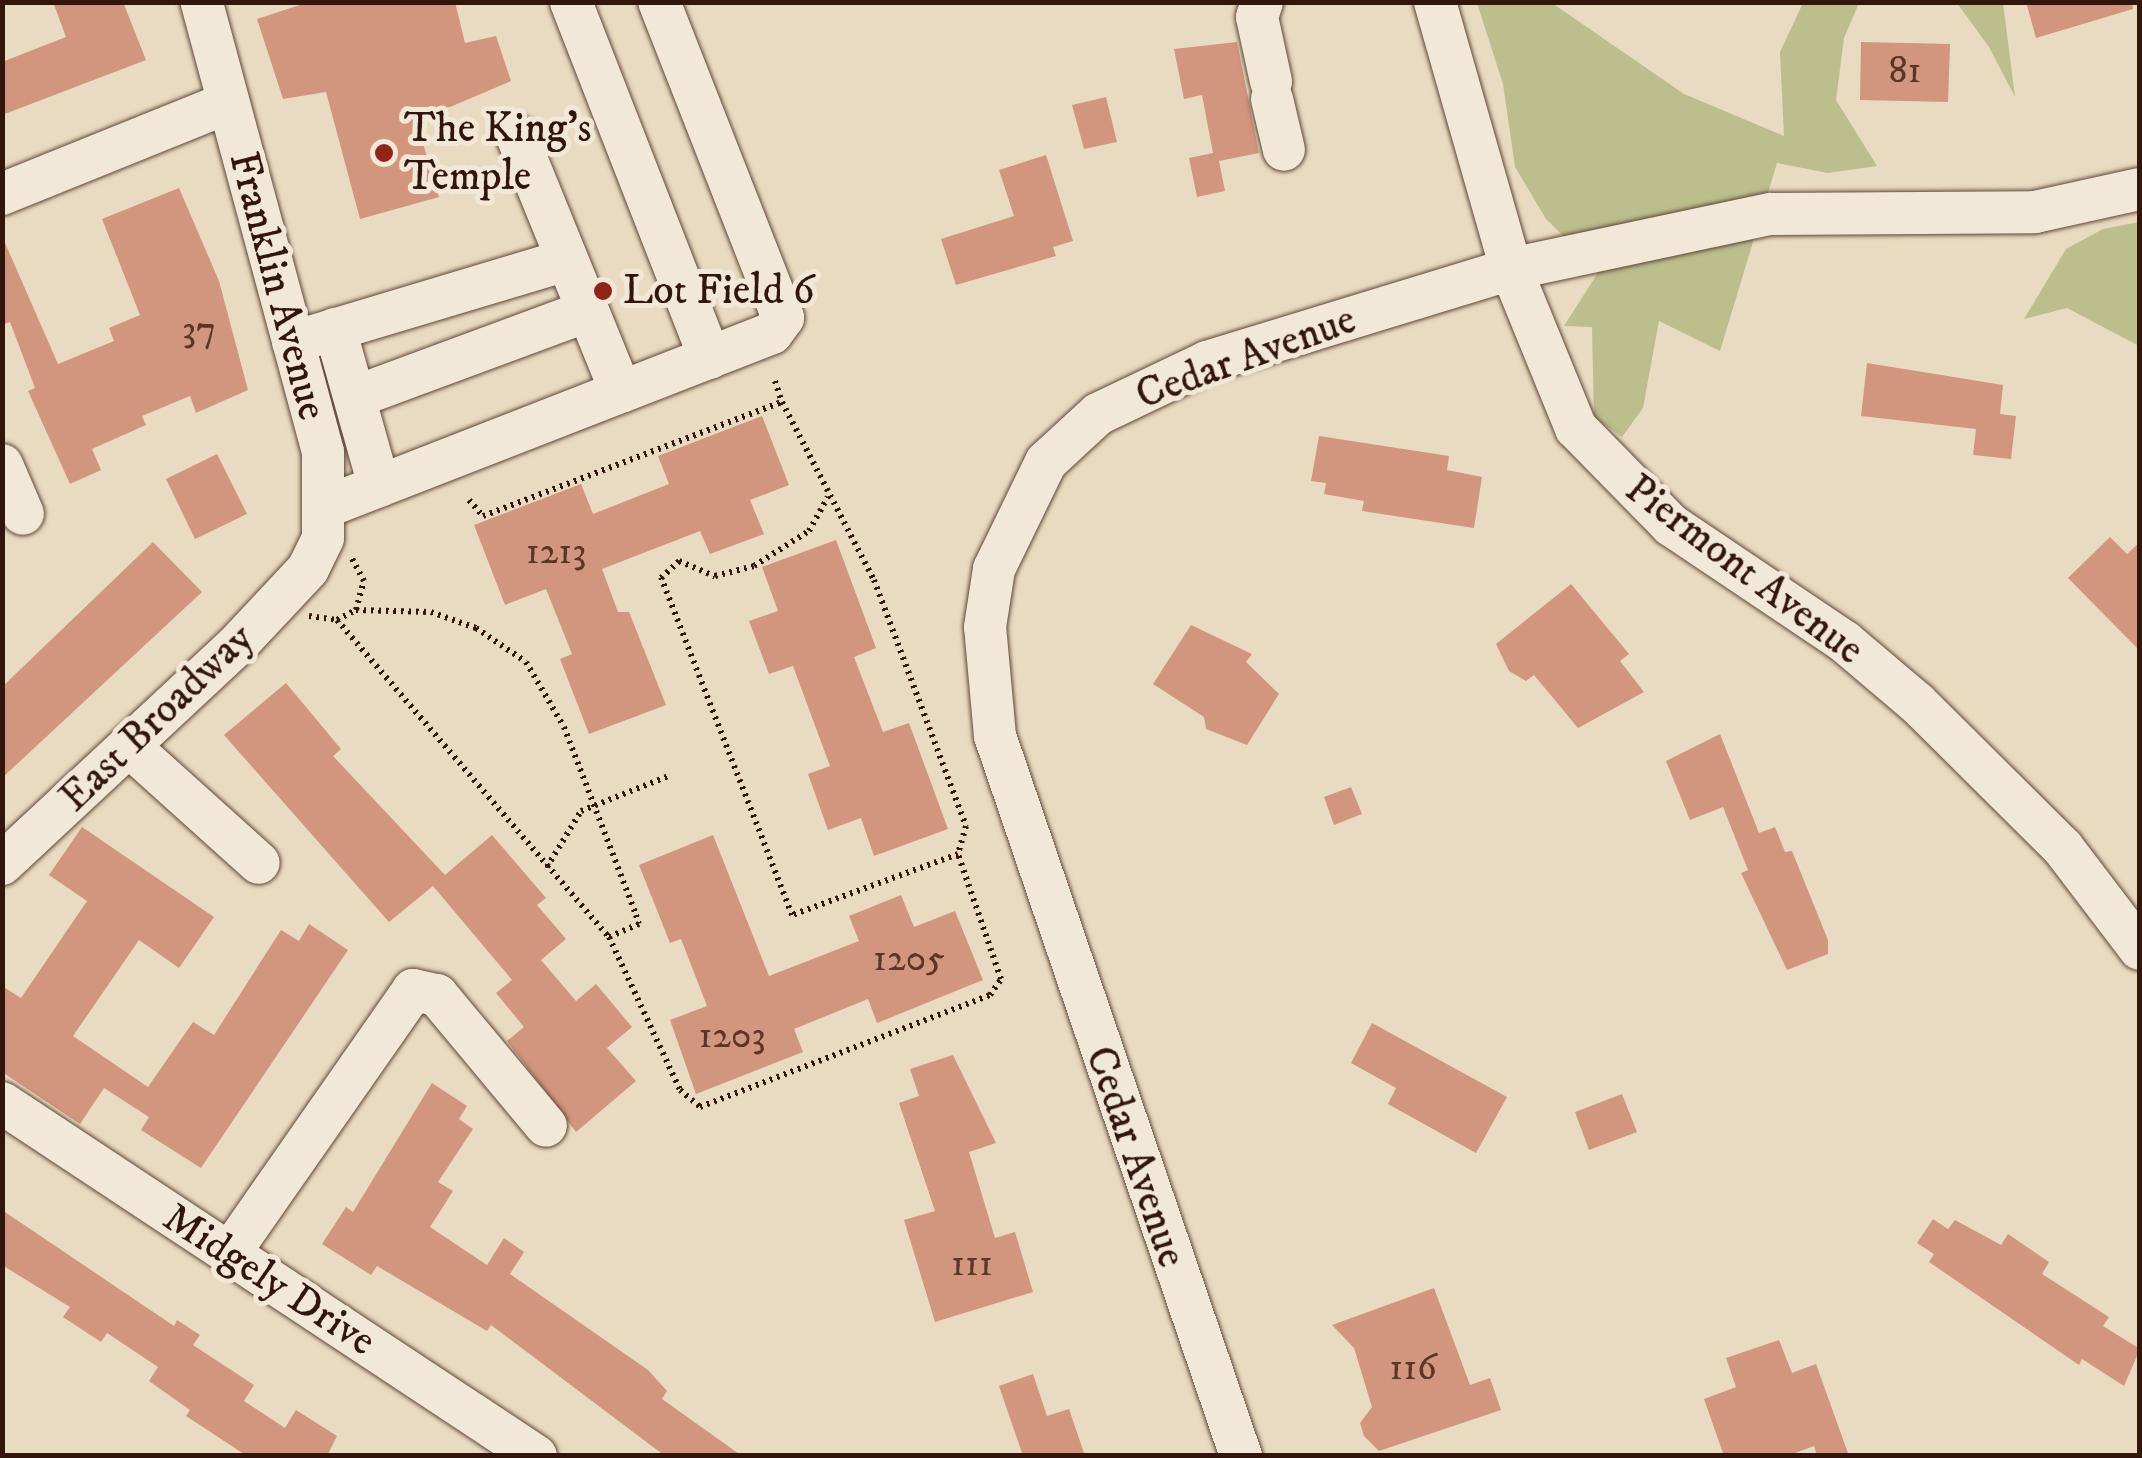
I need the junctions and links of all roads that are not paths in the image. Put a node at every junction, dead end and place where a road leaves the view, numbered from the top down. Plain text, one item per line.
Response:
1 (202, 2) edge
2 (571, 2) edge
3 (659, 2) edge
4 (1262, 2) edge
5 (1435, 2) edge
6 (227, 103) junction
7 (517, 136) dead end
8 (1284, 150) dead end
9 (2140, 190) edge
10 (2, 194) edge
11 (566, 260) junction
12 (1511, 269) junction
13 (588, 311) junction
14 (336, 329) junction
15 (293, 342) junction
16 (710, 358) junction
17 (620, 392) junction
18 (354, 397) junction
19 (2, 465) edge
20 (379, 486) junction
21 (328, 506) junction
22 (23, 514) dead end
23 (302, 588) joint
24 (130, 747) junction
25 (259, 863) dead end
26 (2, 864) edge
27 (2140, 949) edge
28 (2, 1103) edge
29 (546, 1126) dead end
30 (229, 1254) junction
31 (536, 1456) edge
32 (1240, 1456) edge

1 - 6 street, Franklin Avenue
2 - 16 street
3 - 16 street
4 - 8 street
5 - 12 street, Piermont Avenue
6 - 10 street
6 - 15 street, Franklin Avenue
7 - 11 street
9 - 12 street, Cedar Avenue
11 - 13 street
11 - 14 street
12 - 27 street, Piermont Avenue
12 - 32 street, Cedar Avenue
13 - 17 street
13 - 18 street
14 - 15 street
14 - 18 street
15 - 21 street, Franklin Avenue
16 - 17 street
17 - 20 street
18 - 20 street
19 - 22 street
20 - 21 street
21 - 23 street, Franklin Avenue
23 - 24 street, East Broadway
24 - 25 street
24 - 26 street, East Broadway
28 - 30 street, Midgely Drive
29 - 30 street
30 - 31 street, Midgely Drive

